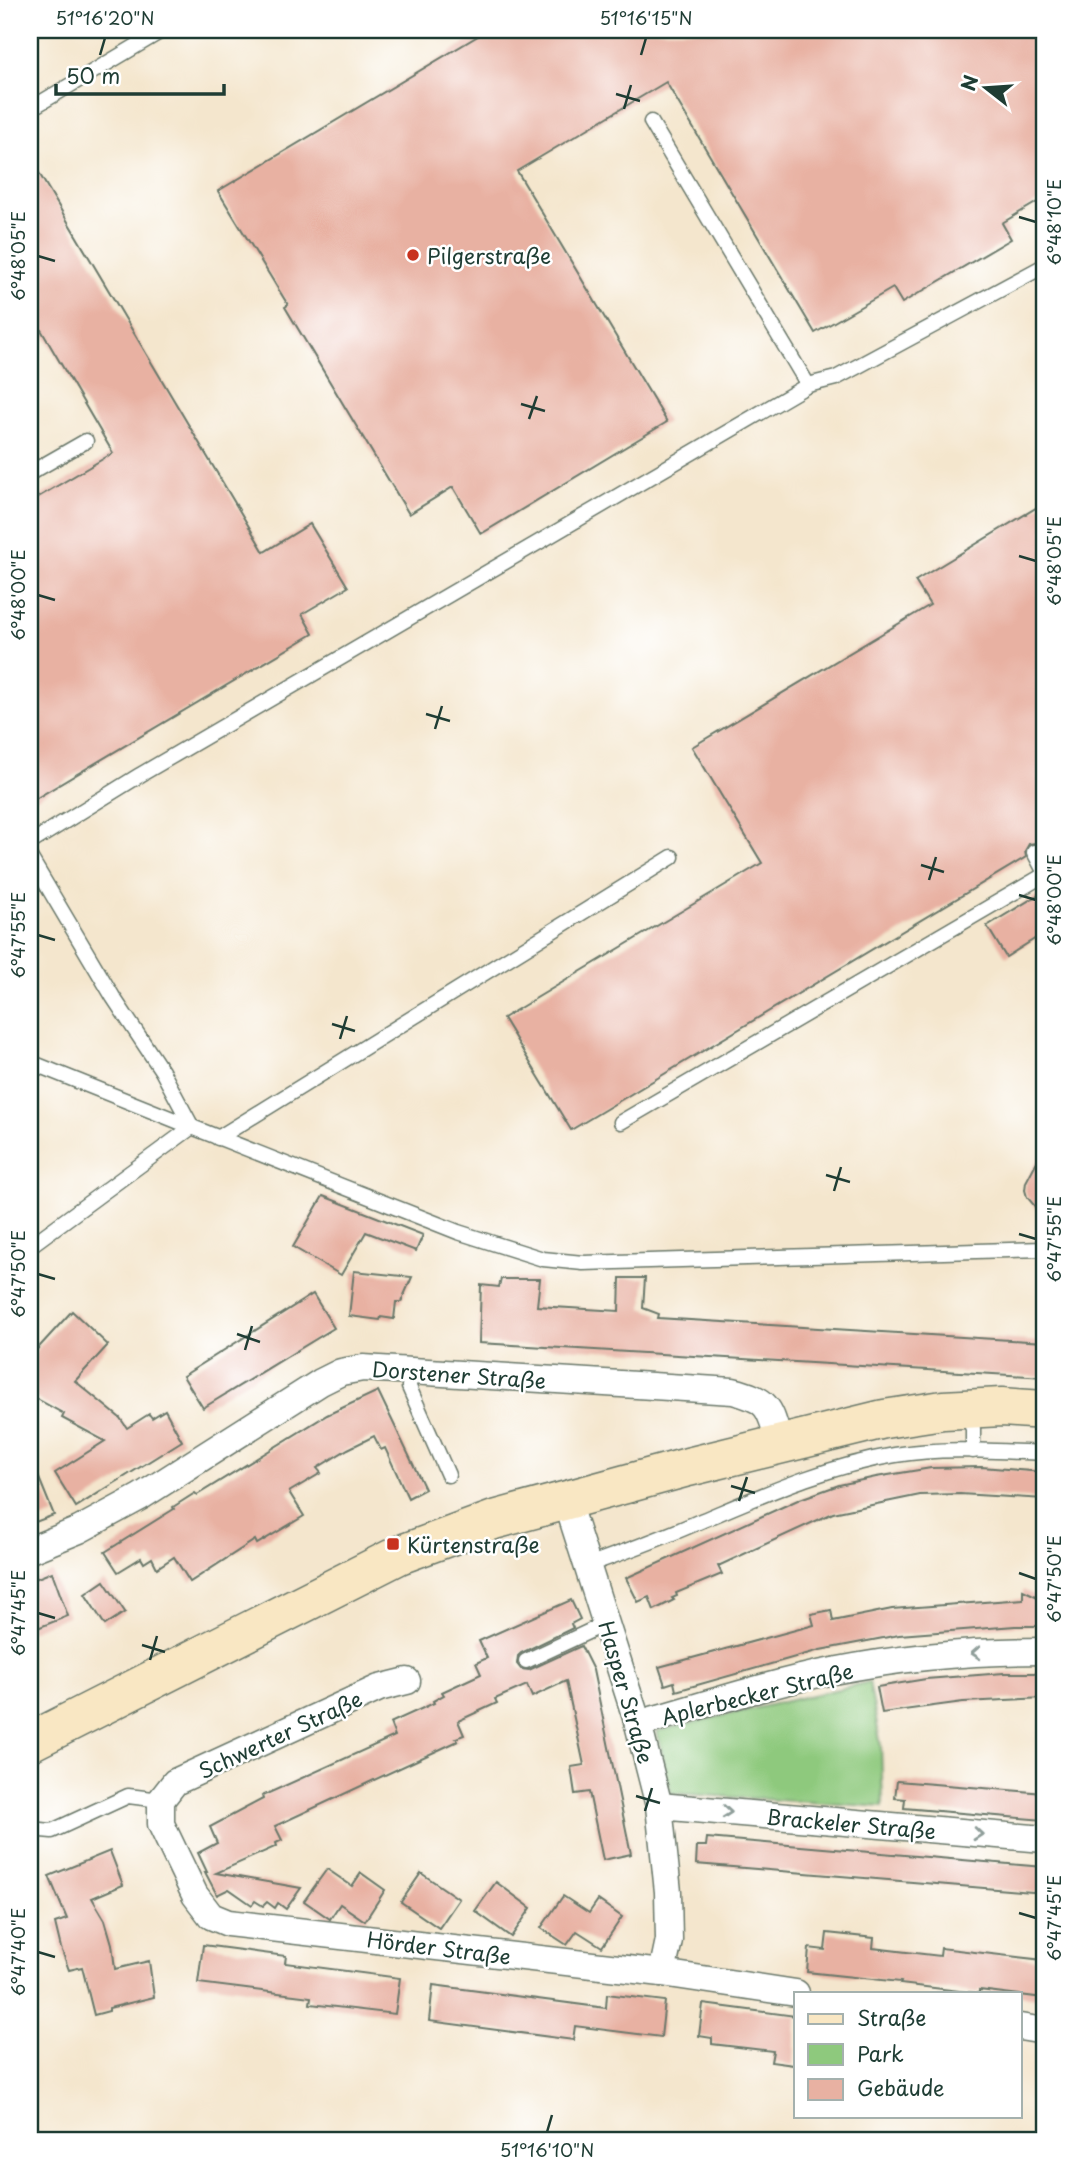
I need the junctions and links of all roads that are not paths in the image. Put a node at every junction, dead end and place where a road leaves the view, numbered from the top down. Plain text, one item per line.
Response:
1 (163, 30) edge
2 (30, 109) edge
3 (651, 122) dead end
4 (1044, 266) edge
5 (808, 384) junction
6 (86, 441) dead end
7 (30, 473) edge
8 (30, 843) edge
9 (1034, 852) dead end
10 (30, 857) edge
11 (672, 857) dead end
12 (1044, 873) edge
13 (30, 1062) edge
14 (621, 1122) dead end
15 (192, 1127) junction
16 (218, 1138) junction
17 (30, 1246) edge
18 (1044, 1249) edge
19 (410, 1371) junction
20 (965, 1409) junction
21 (1044, 1410) edge
22 (780, 1444) junction
23 (973, 1451) junction
24 (1044, 1453) edge
25 (449, 1475) dead end
26 (566, 1499) junction
27 (30, 1549) edge
28 (588, 1565) junction
29 (607, 1623) junction
30 (1044, 1651) edge
31 (526, 1661) dead end
32 (407, 1681) dead end
33 (638, 1724) junction
34 (30, 1742) edge
35 (161, 1800) junction
36 (659, 1806) junction
37 (30, 1829) edge
38 (1044, 1839) edge
39 (662, 1973) junction
40 (794, 1993) edge
41 (1021, 2027) edge
42 (1044, 2031) edge

1 - 2 lane
3 - 5 lane
4 - 5 lane
5 - 8 lane
6 - 7 lane
9 - 12 lane
10 - 15 lane
11 - 16 lane
12 - 14 lane
13 - 15 lane
15 - 16 lane
15 - 17 lane
16 - 18 lane
19 - 22 street, Dorstener Straße
19 - 25 lane
19 - 27 street, Dorstener Straße
20 - 21 main road
20 - 22 main road
20 - 23 lane
22 - 26 main road
23 - 24 lane
23 - 28 lane
26 - 28 street, Hasper Straße
26 - 34 main road
28 - 29 street, Hasper Straße
29 - 31 lane
29 - 33 street, Hasper Straße
30 -> 33 street, Aplerbecker Straße
32 - 35 street, Schwerter Straße
33 - 36 street, Hasper Straße
35 - 37 lane
35 - 39 street, Hörder Straße
36 -> 38 street, Brackeler Straße
36 - 39 street, Hasper Straße
39 - 40 street, Hörder Straße
41 - 42 street

